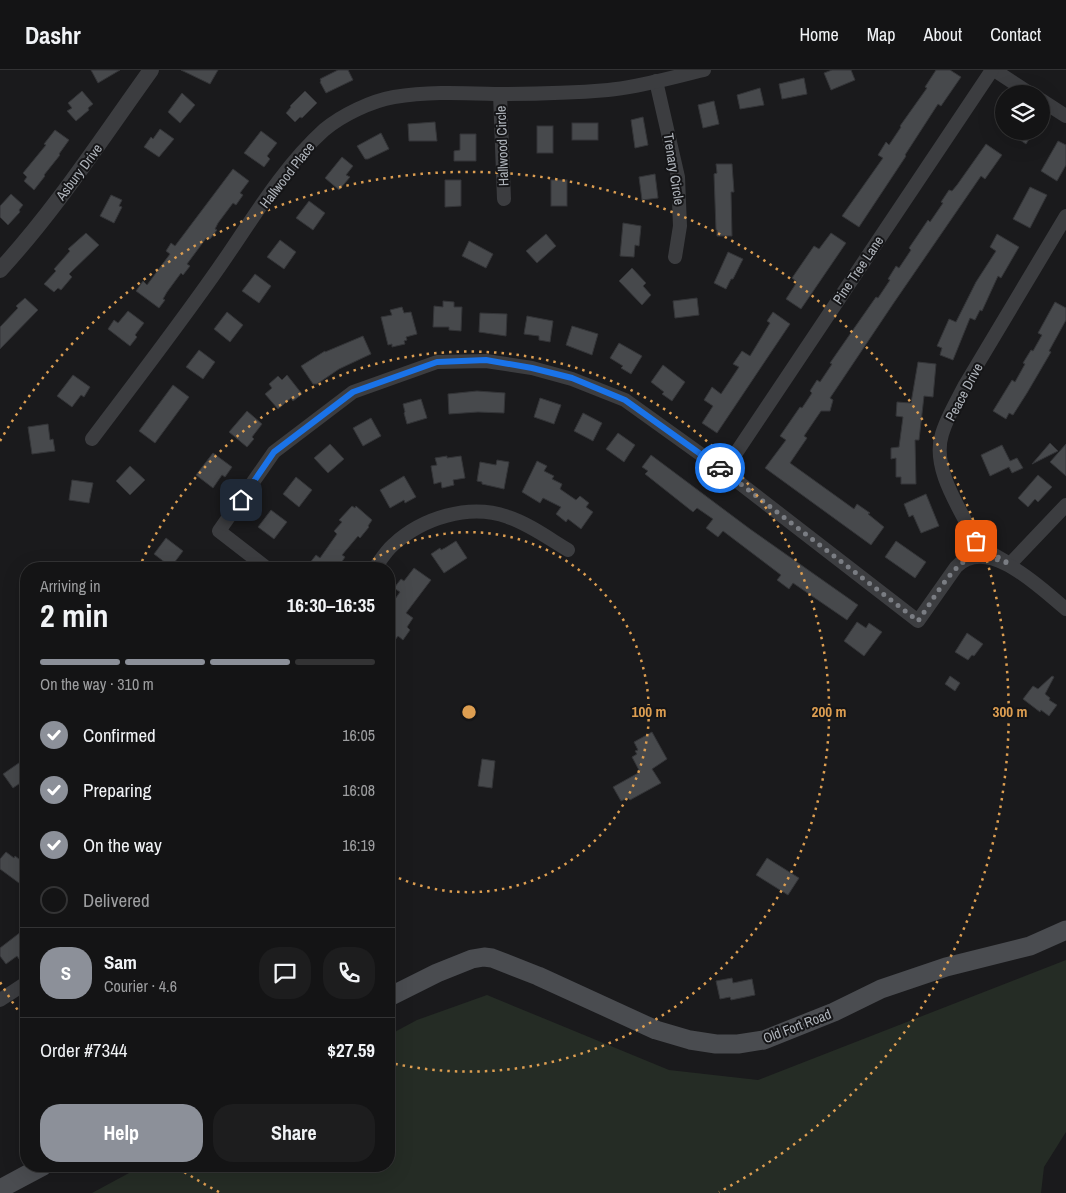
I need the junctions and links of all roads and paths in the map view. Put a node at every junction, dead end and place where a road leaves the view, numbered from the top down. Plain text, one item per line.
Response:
1 (151, 70) edge
2 (704, 70) edge
3 (993, 70) edge
4 (656, 81) junction
5 (1017, 85) edge
6 (500, 94) junction
7 (1050, 106) edge
8 (1066, 116) edge
9 (504, 199) dead end
10 (1066, 216) edge
11 (675, 257) dead end
12 (0, 270) edge
13 (92, 439) dead end
14 (724, 471) junction
15 (1066, 505) edge
16 (568, 550) dead end
17 (259, 562) edge
18 (379, 562) edge
19 (1010, 564) junction
20 (1066, 609) edge
21 (1066, 930) edge
22 (20, 987) edge
23 (395, 994) edge
24 (0, 1000) edge
25 (32, 1172) edge
26 (0, 1189) edge

1 - 12 street, Asbury Drive
2 - 4 street, Hallwood Place
3 - 5 street
3 - 14 street, Pine Tree Lane
4 - 6 street, Hallwood Place
4 - 11 street, Trenary Circle
6 - 9 street, Hallwood Circle
6 - 13 street, Hallwood Place
7 - 8 street
10 - 19 street, Peace Drive
14 - 17 street
14 - 19 street
15 - 19 street
16 - 18 street
19 - 20 street
21 - 23 main road, Old Fort Road
22 - 24 street
25 - 26 main road

